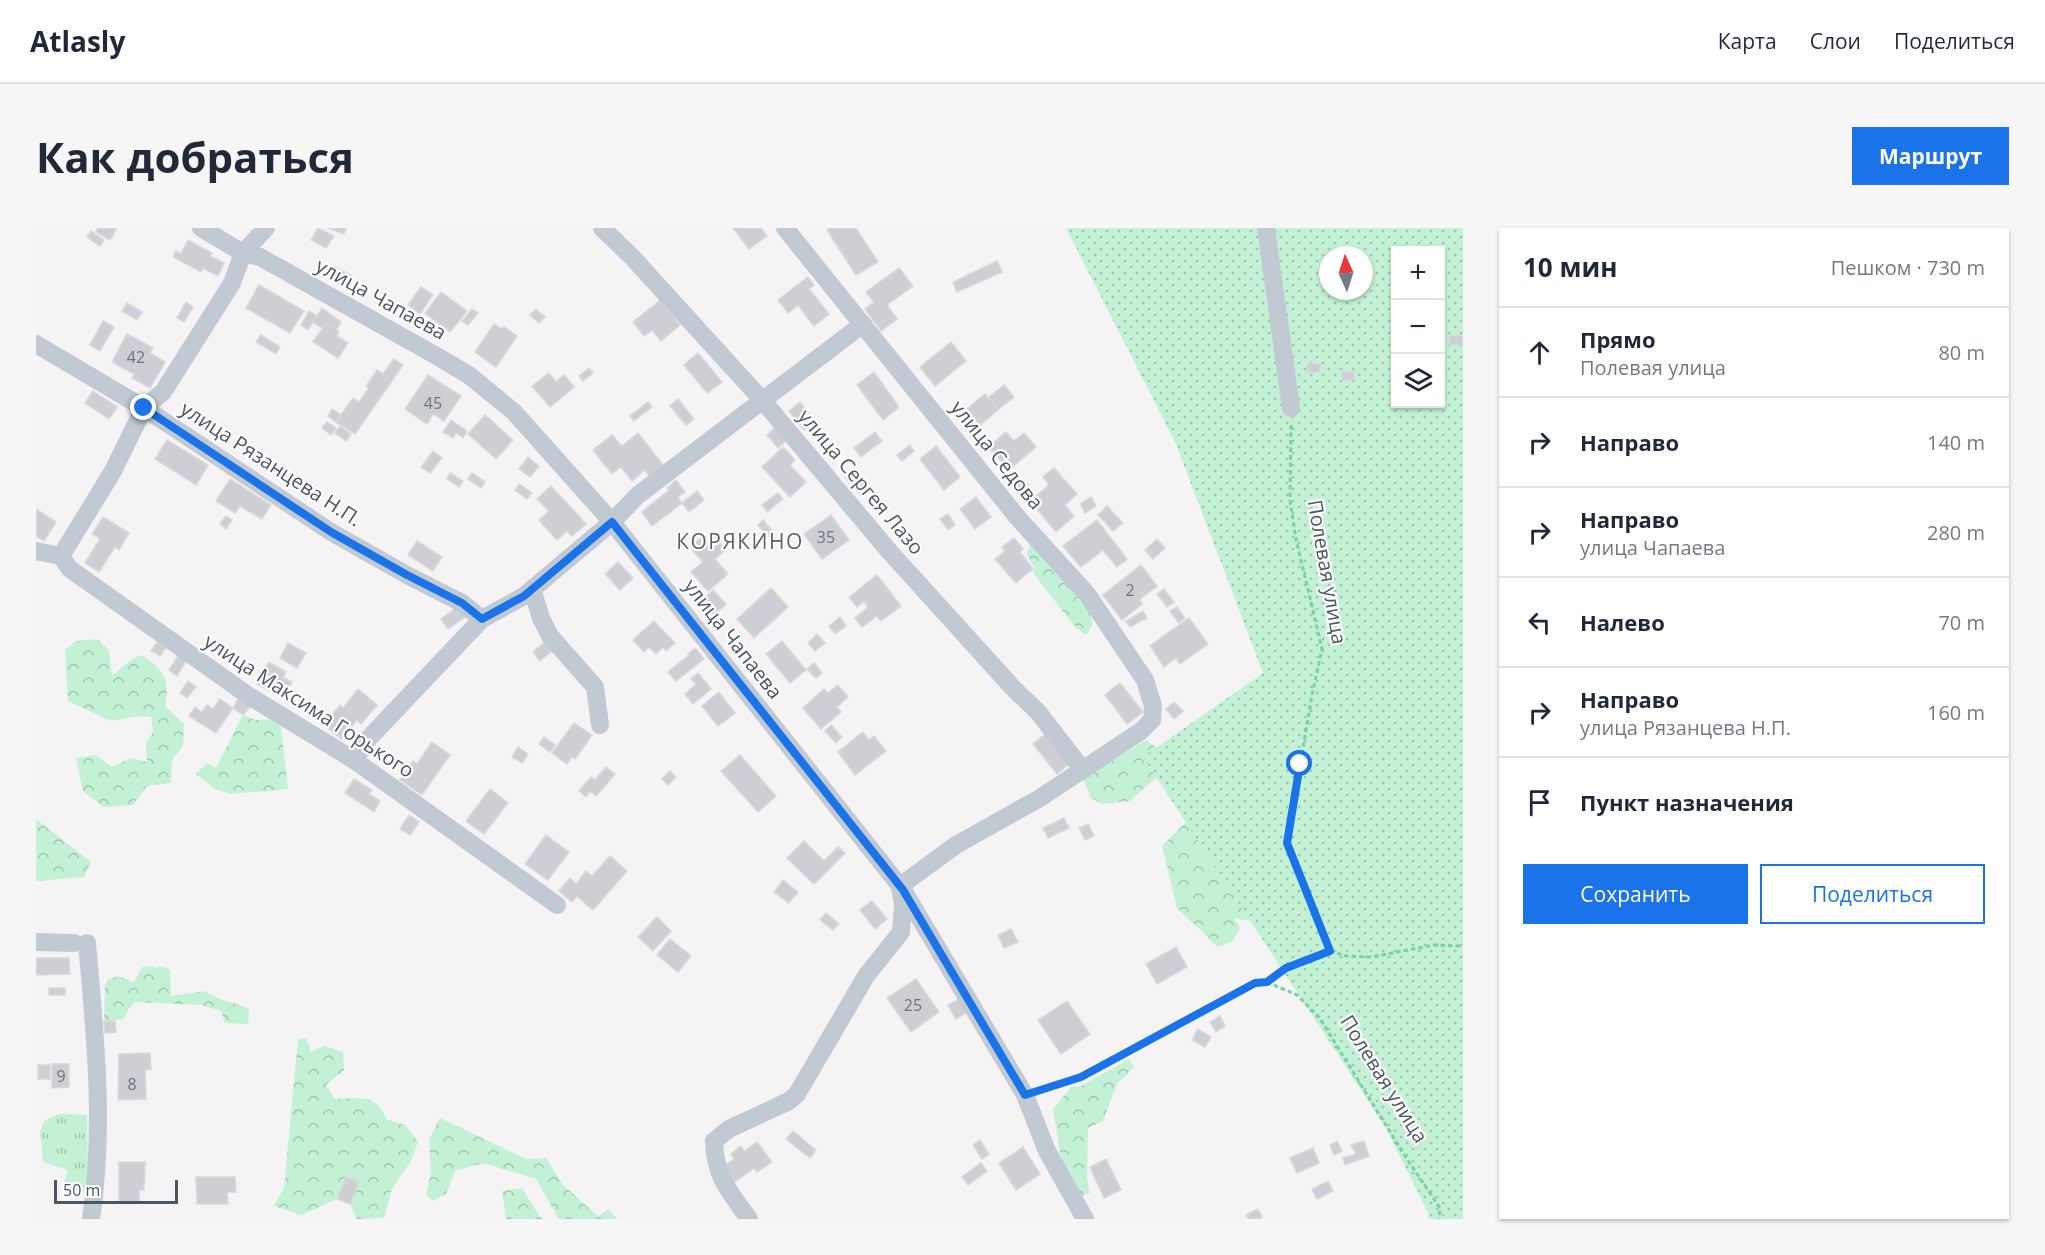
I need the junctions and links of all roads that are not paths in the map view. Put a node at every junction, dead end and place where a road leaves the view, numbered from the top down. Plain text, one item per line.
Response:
1 (201, 228) edge
2 (266, 228) edge
3 (602, 228) edge
4 (785, 228) edge
5 (1266, 228) edge
6 (243, 253) junction
7 (863, 324) junction
8 (36, 344) edge
9 (763, 401) junction
10 (144, 408) junction
11 (1291, 408) road end
12 (612, 522) junction
13 (36, 551) edge
14 (61, 556) junction
15 (532, 589) junction
16 (482, 619) junction
17 (600, 725) dead end
18 (354, 760) junction
19 (1082, 769) junction
20 (900, 886) junction
21 (557, 905) dead end
22 (36, 942) edge
23 (91, 1219) edge
24 (749, 1219) edge
25 (1084, 1219) edge

1 - 6 street, улица Чапаева
2 - 6 street
3 - 9 street, улица Сергея Лазо
4 - 7 street, улица Седова
5 - 11 street
6 - 10 street
6 - 12 street, улица Чапаева
7 - 9 street
7 - 19 street, улица Седова
8 - 10 street, улица Рязанцева Н.П.
9 - 12 street
9 - 19 street, улица Сергея Лазо
10 - 14 street
10 - 16 street, улица Рязанцева Н.П.
12 - 15 street
12 - 20 street, улица Чапаева
13 - 14 street
14 - 18 street, улица Максима Горького
15 - 16 street
15 - 17 street
16 - 18 street
18 - 21 street, улица Максима Горького
19 - 20 street
20 - 24 street
20 - 25 street, улица Чапаева
22 - 23 street

